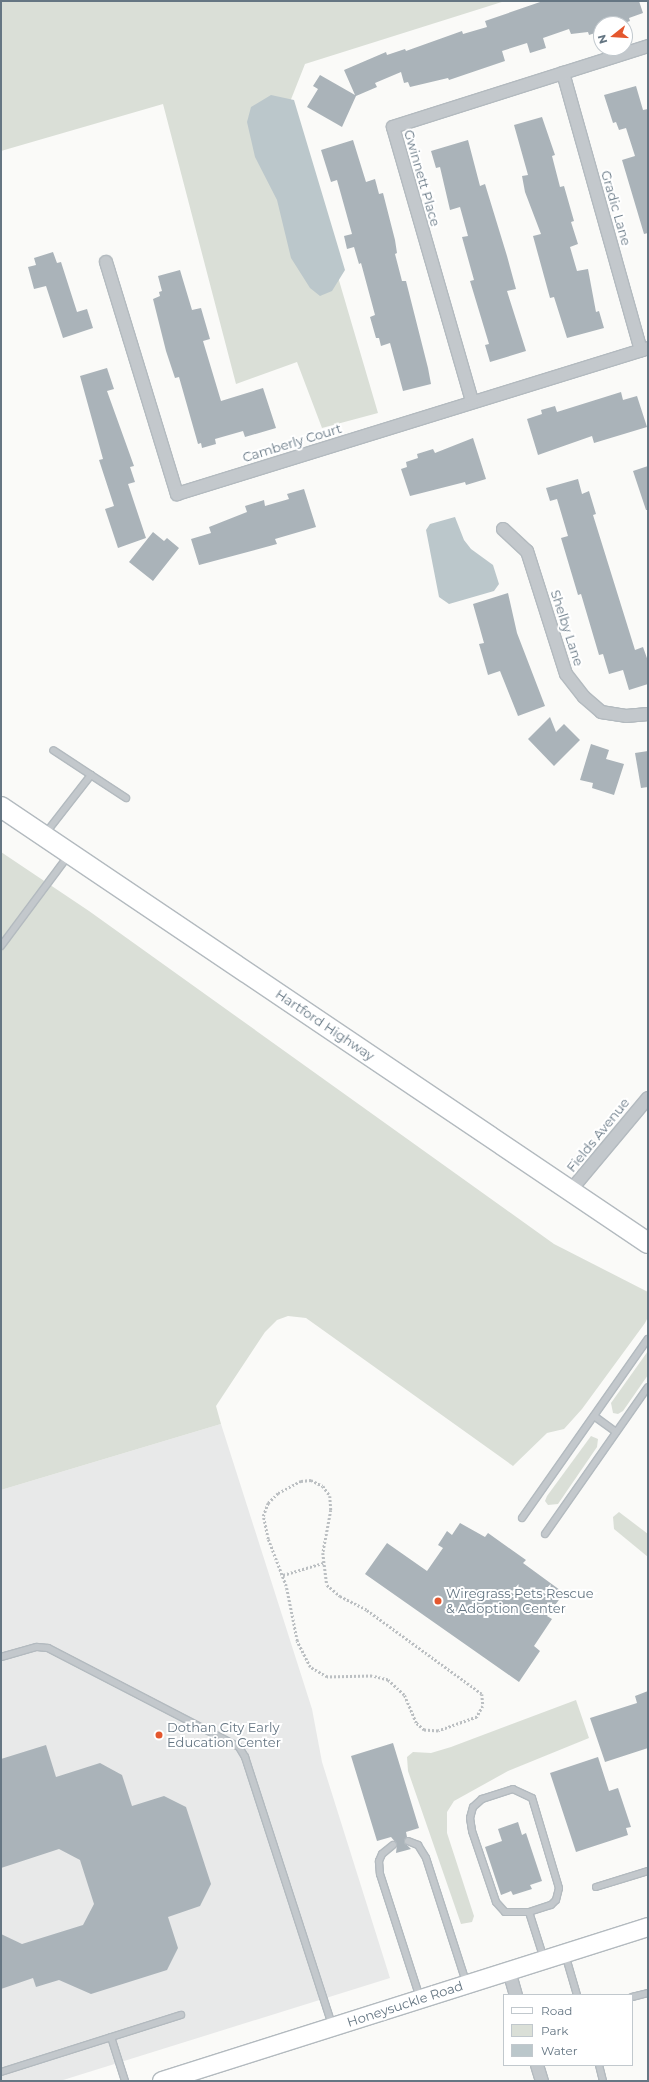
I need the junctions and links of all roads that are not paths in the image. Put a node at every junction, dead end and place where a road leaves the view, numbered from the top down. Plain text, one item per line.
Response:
1 (648, 46) edge
2 (564, 73) junction
3 (106, 262) dead end
4 (644, 349) edge
5 (472, 401) junction
6 (503, 530) dead end
7 (648, 714) edge
8 (53, 750) dead end
9 (91, 775) junction
10 (126, 798) dead end
11 (1, 807) edge
12 (44, 836) junction
13 (70, 853) junction
14 (1, 946) edge
15 (648, 1098) edge
16 (571, 1190) junction
17 (648, 1243) edge
18 (648, 1339) edge
19 (648, 1387) edge
20 (594, 1416) junction
21 (616, 1432) junction
22 (522, 1518) dead end
23 (545, 1534) dead end
24 (1, 1657) edge
25 (408, 1841) dead end
26 (393, 1845) dead end
27 (648, 1871) edge
28 (596, 1887) dead end
29 (529, 1912) junction
30 (648, 1927) edge
31 (564, 1954) junction
32 (544, 1960) junction
33 (509, 1971) junction
34 (467, 1985) junction
35 (648, 1993) edge
36 (516, 1994) edge
37 (577, 1994) edge
38 (633, 1998) edge
39 (420, 1999) junction
40 (181, 2015) dead end
41 (333, 2027) junction
42 (111, 2037) junction
43 (537, 2066) edge
44 (599, 2066) edge
45 (1, 2072) edge
46 (125, 2081) edge
47 (162, 2081) edge
48 (542, 2081) edge
49 (603, 2081) edge

1 - 2 street, Gwinnett Place
2 - 4 street, Gradic Lane
2 - 5 street, Gwinnett Place
3 - 5 street, Camberly Court
4 - 5 street, Camberly Court
6 - 7 street, Shelby Lane
8 - 9 lane
9 - 10 lane
9 - 12 lane
11 - 12 main road, Hartford Highway
12 - 13 main road, Hartford Highway
13 - 14 lane
13 - 16 main road, Hartford Highway
15 - 16 street, Fields Avenue
16 - 17 main road, Hartford Highway
18 - 20 lane
19 - 21 lane
20 - 21 lane
20 - 22 lane
21 - 23 lane
24 - 41 lane
25 - 34 lane
26 - 39 lane
27 - 28 lane
29 - 29 lane
29 - 32 lane
30 - 31 main road, Honeysuckle Road
31 - 32 main road, Honeysuckle Road
31 - 37 lane
32 - 33 main road, Honeysuckle Road
33 - 34 main road, Honeysuckle Road
33 - 36 street
34 - 39 main road, Honeysuckle Road
35 - 38 lane
39 - 41 main road, Honeysuckle Road
40 - 42 lane
41 - 47 main road, Honeysuckle Road
42 - 45 lane
42 - 46 lane
43 - 48 street
44 - 49 lane

